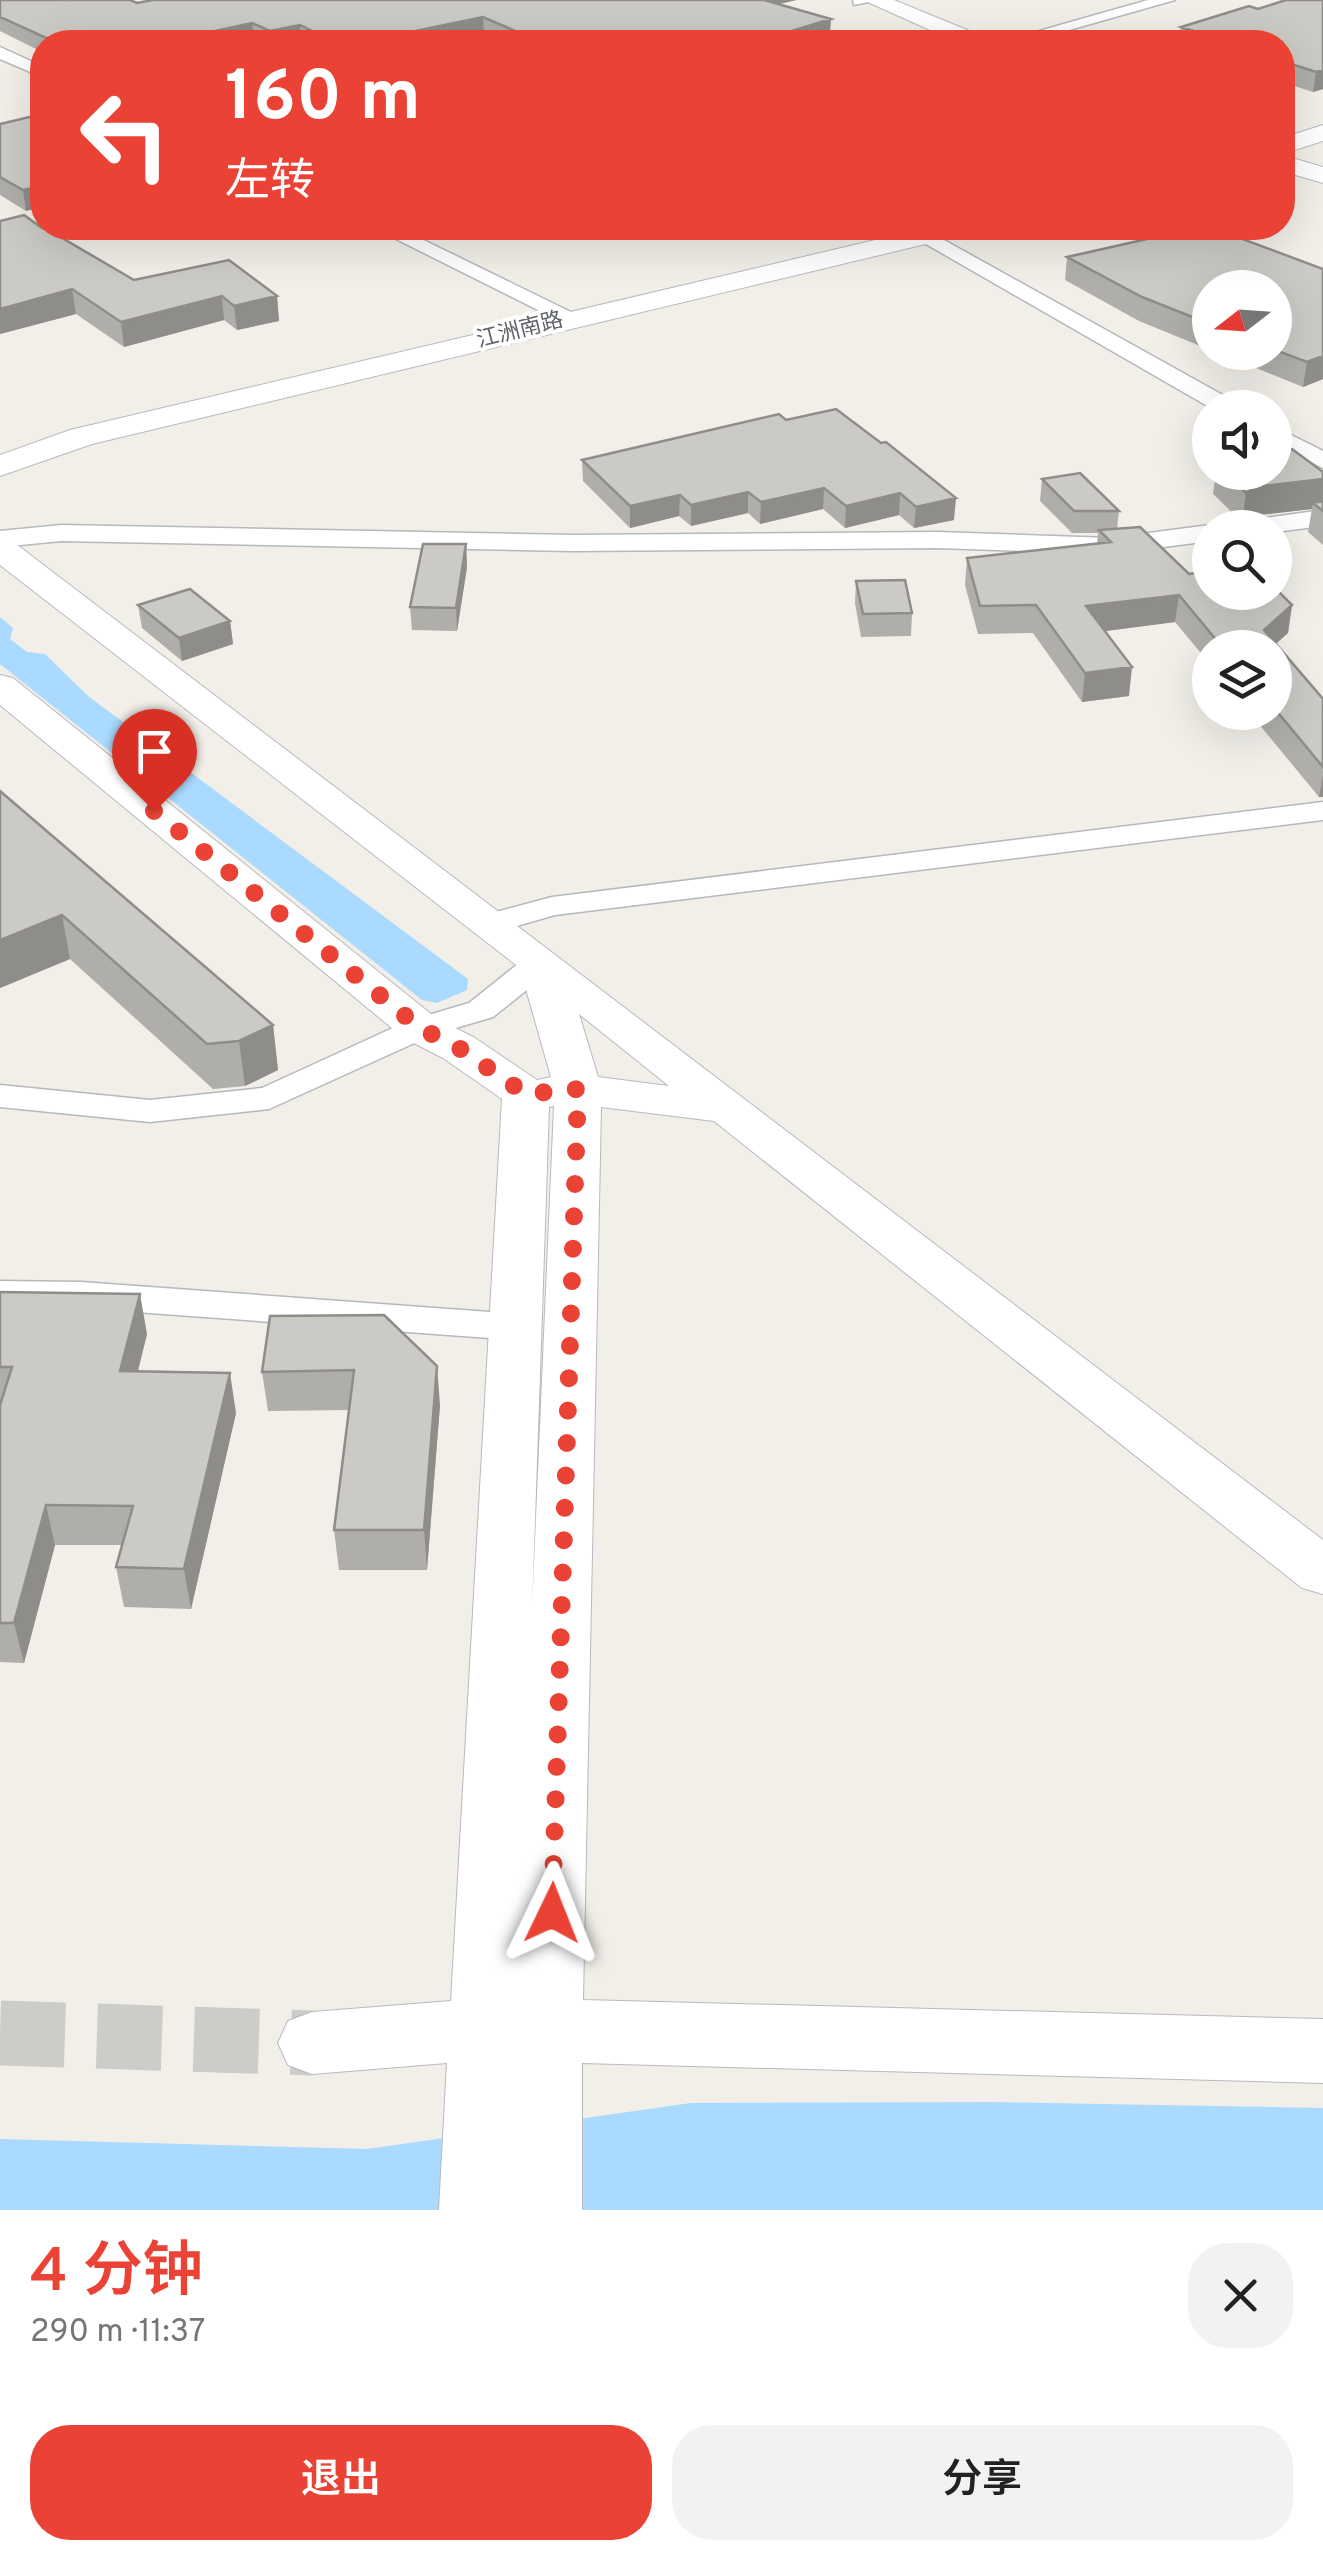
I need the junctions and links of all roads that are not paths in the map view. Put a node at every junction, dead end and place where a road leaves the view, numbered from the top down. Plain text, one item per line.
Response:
1 (1167, 0) edge
2 (865, 1) edge
3 (927, 30) edge
4 (944, 30) edge
5 (1054, 30) edge
6 (0, 52) edge
7 (30, 66) edge
8 (1323, 134) edge
9 (1295, 142) edge
10 (1295, 157) edge
11 (1323, 165) edge
12 (1295, 167) edge
13 (1323, 174) edge
14 (409, 240) edge
15 (909, 240) edge
16 (933, 240) edge
17 (572, 318) junction
18 (1197, 390) edge
19 (81, 437) junction
20 (1292, 444) edge
21 (0, 448) edge
22 (1323, 461) edge
23 (0, 466) edge
24 (1323, 518) edge
25 (1292, 522) edge
26 (1192, 535) edge
27 (0, 539) edge
28 (0, 548) edge
29 (2, 690) edge
30 (1323, 812) edge
31 (492, 923) junction
32 (542, 962) junction
33 (420, 1028) junction
34 (578, 1089) junction
35 (526, 1094) junction
36 (0, 1096) edge
37 (728, 1108) junction
38 (0, 1294) edge
39 (517, 1327) junction
40 (1323, 1572) edge
41 (312, 2042) tunnel mouth
42 (1323, 2051) edge
43 (516, 2063) junction
44 (475, 2210) edge
45 (546, 2210) edge

1 - 5 street
2 - 3 main road
2 - 4 main road
6 - 7 street
8 - 9 main road
10 - 11 main road
12 - 13 main road
14 - 17 street
15 - 17 main road, 江洲南路
16 - 18 street
17 - 19 main road, 江洲南路
19 - 21 main road
19 - 23 main road
20 - 22 street
24 - 25 street
26 - 27 street
28 - 31 main road
29 - 33 main road
30 - 31 street
31 - 32 main road
32 - 33 street
32 - 34 main road
32 - 37 main road
33 - 35 main road
33 - 36 street
34 - 35 main road
34 - 37 main road
34 - 43 main road
35 - 39 main road
37 - 40 main road
38 - 39 street
39 - 43 main road
41 - 43 main road
42 - 43 main road
43 - 44 main road
43 - 45 main road

